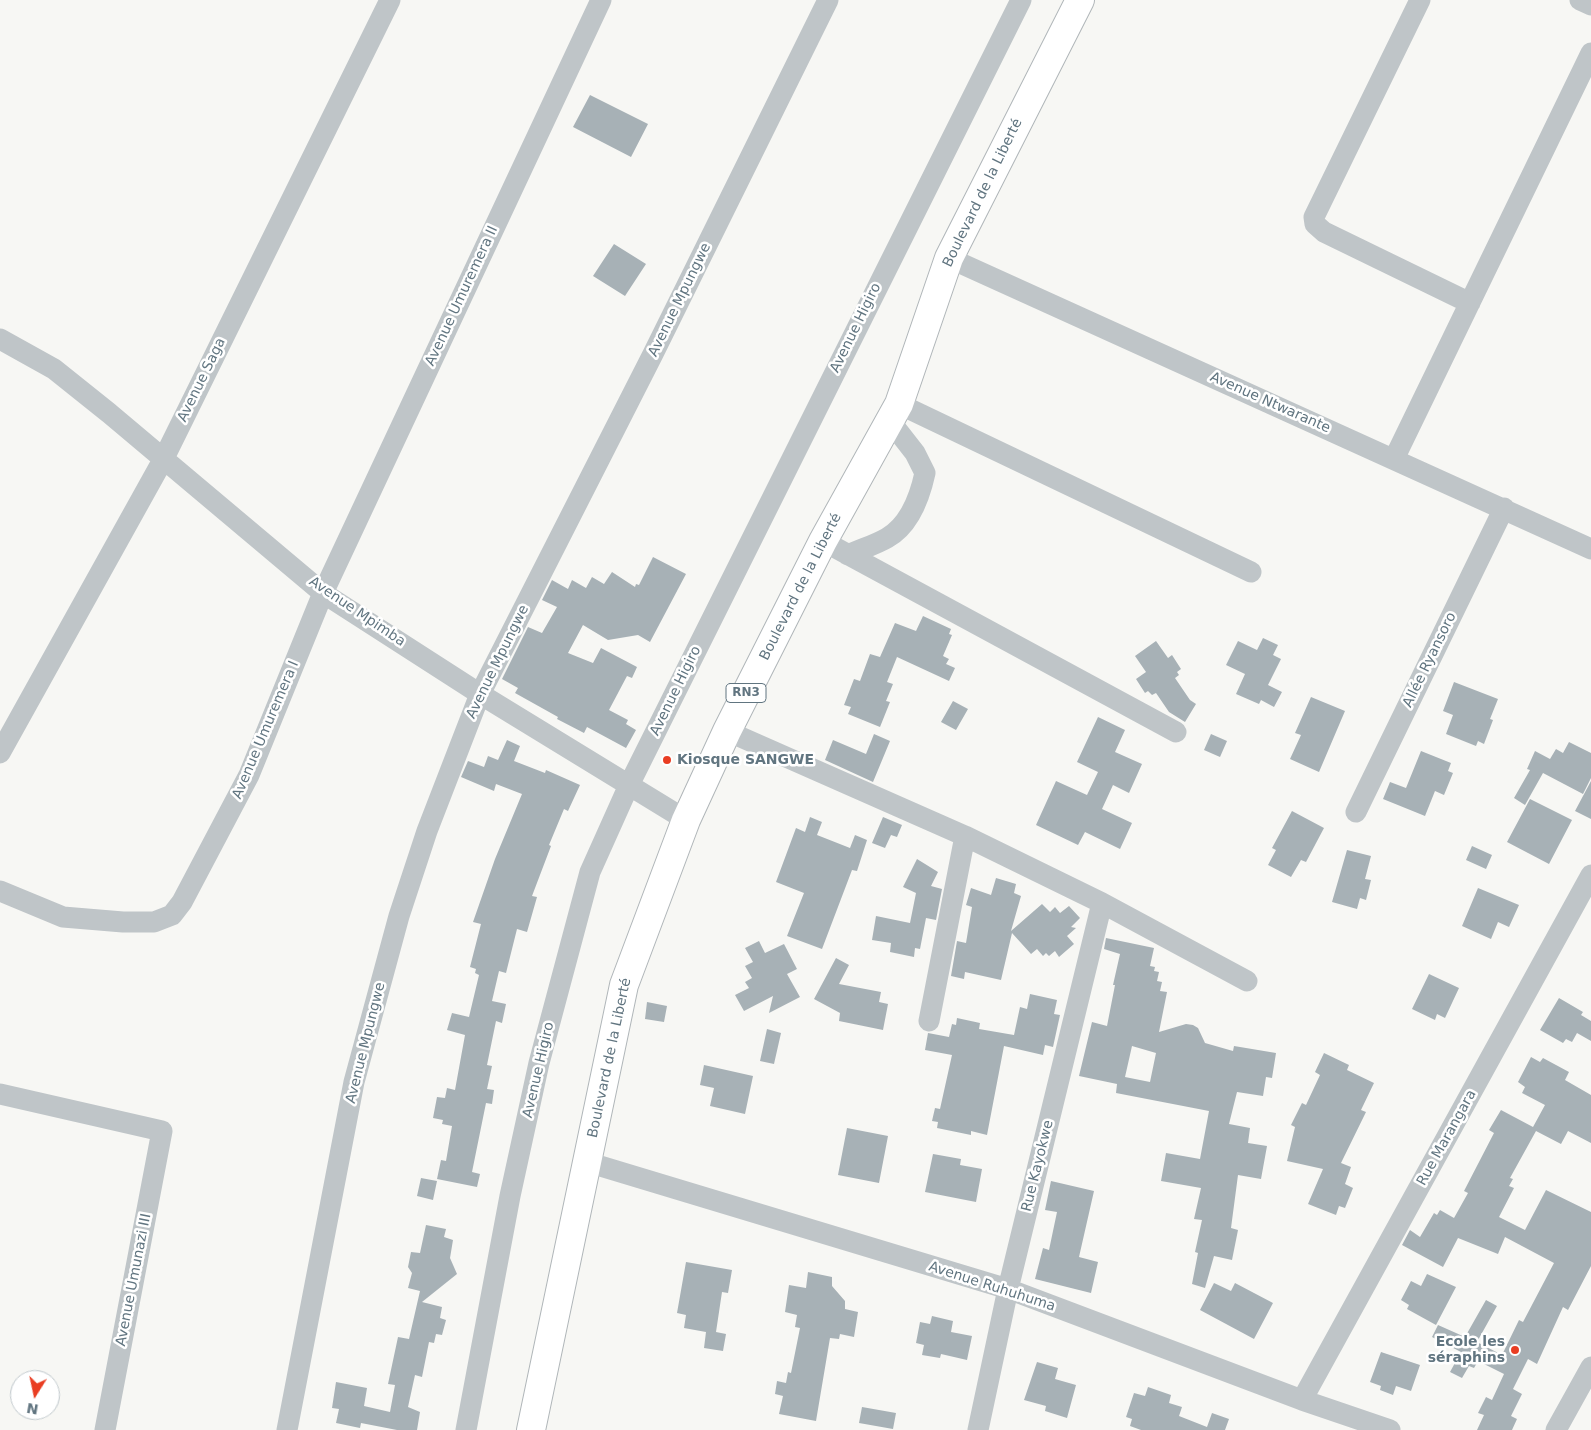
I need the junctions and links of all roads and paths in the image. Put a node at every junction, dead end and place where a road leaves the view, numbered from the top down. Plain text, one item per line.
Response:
1 (390, 0) edge
2 (601, 0) edge
3 (828, 0) edge
4 (1021, 0) edge
5 (1080, 0) edge
6 (1420, 0) edge
7 (1580, 0) edge
8 (1591, 6) edge
9 (1591, 53) edge
10 (949, 258) junction
11 (1470, 303) junction
12 (0, 339) edge
13 (894, 413) junction
14 (164, 458) junction
15 (1394, 459) junction
16 (1504, 508) junction
17 (823, 541) junction
18 (1591, 549) edge
19 (848, 555) junction
20 (1251, 572) dead end
21 (324, 593) junction
22 (480, 694) junction
23 (727, 731) junction
24 (1176, 732) dead end
25 (0, 753) edge
26 (629, 785) junction
27 (1356, 812) dead end
28 (686, 820) junction
29 (965, 836) junction
30 (1591, 875) edge
31 (0, 891) edge
32 (1102, 903) junction
33 (1247, 980) dead end
34 (929, 1021) dead end
35 (0, 1094) edge
36 (588, 1162) junction
37 (1008, 1290) junction
38 (1591, 1367) edge
39 (1302, 1400) junction
40 (105, 1430) edge
41 (287, 1430) edge
42 (466, 1430) edge
43 (531, 1430) edge
44 (978, 1430) edge
45 (1390, 1430) edge
46 (1556, 1430) edge

1 - 14 street, Avenue Saga
2 - 21 street, Avenue Umuremera II
3 - 22 street, Avenue Mpungwe
4 - 26 street, Avenue Higiro
5 - 10 highway, Boulevard de la Liberté / RN3
6 - 11 street
7 - 8 street
9 - 11 street
10 - 13 highway, Boulevard de la Liberté / RN3
10 - 15 street, Avenue Ntwarante
11 - 15 street
12 - 14 street, Avenue Mpimba
13 - 17 highway, Boulevard de la Liberté / RN3
13 - 19 street
13 - 20 street
14 - 21 street, Avenue Mpimba
14 - 25 street, Avenue Saga
15 - 16 street, Avenue Ntwarante
16 - 18 street, Avenue Ntwarante
16 - 27 street, Allée Ryansoro
17 - 19 street
17 - 23 highway, Boulevard de la Liberté / RN3
19 - 24 street
21 - 22 street, Avenue Mpimba
21 - 31 street, Avenue Umuremera I
22 - 26 street, Avenue Mpimba
22 - 41 street, Avenue Mpungwe
23 - 28 highway, Boulevard de la Liberté / RN3
23 - 29 street
26 - 28 street, Avenue Mpimba
26 - 42 street, Avenue Higiro
28 - 36 highway, Boulevard de la Liberté / RN3
29 - 32 street
29 - 34 street
30 - 39 street, Rue Marangara
32 - 33 street
32 - 37 street, Rue Kayokwe
35 - 40 street, Avenue Umunazi III
36 - 37 street, Avenue Ruhuhuma
36 - 43 highway, Boulevard de la Liberté / RN3
37 - 39 street, Avenue Ruhuhuma
37 - 44 street, Rue Kayokwe
38 - 46 street
39 - 45 street, Avenue Ruhuhuma

